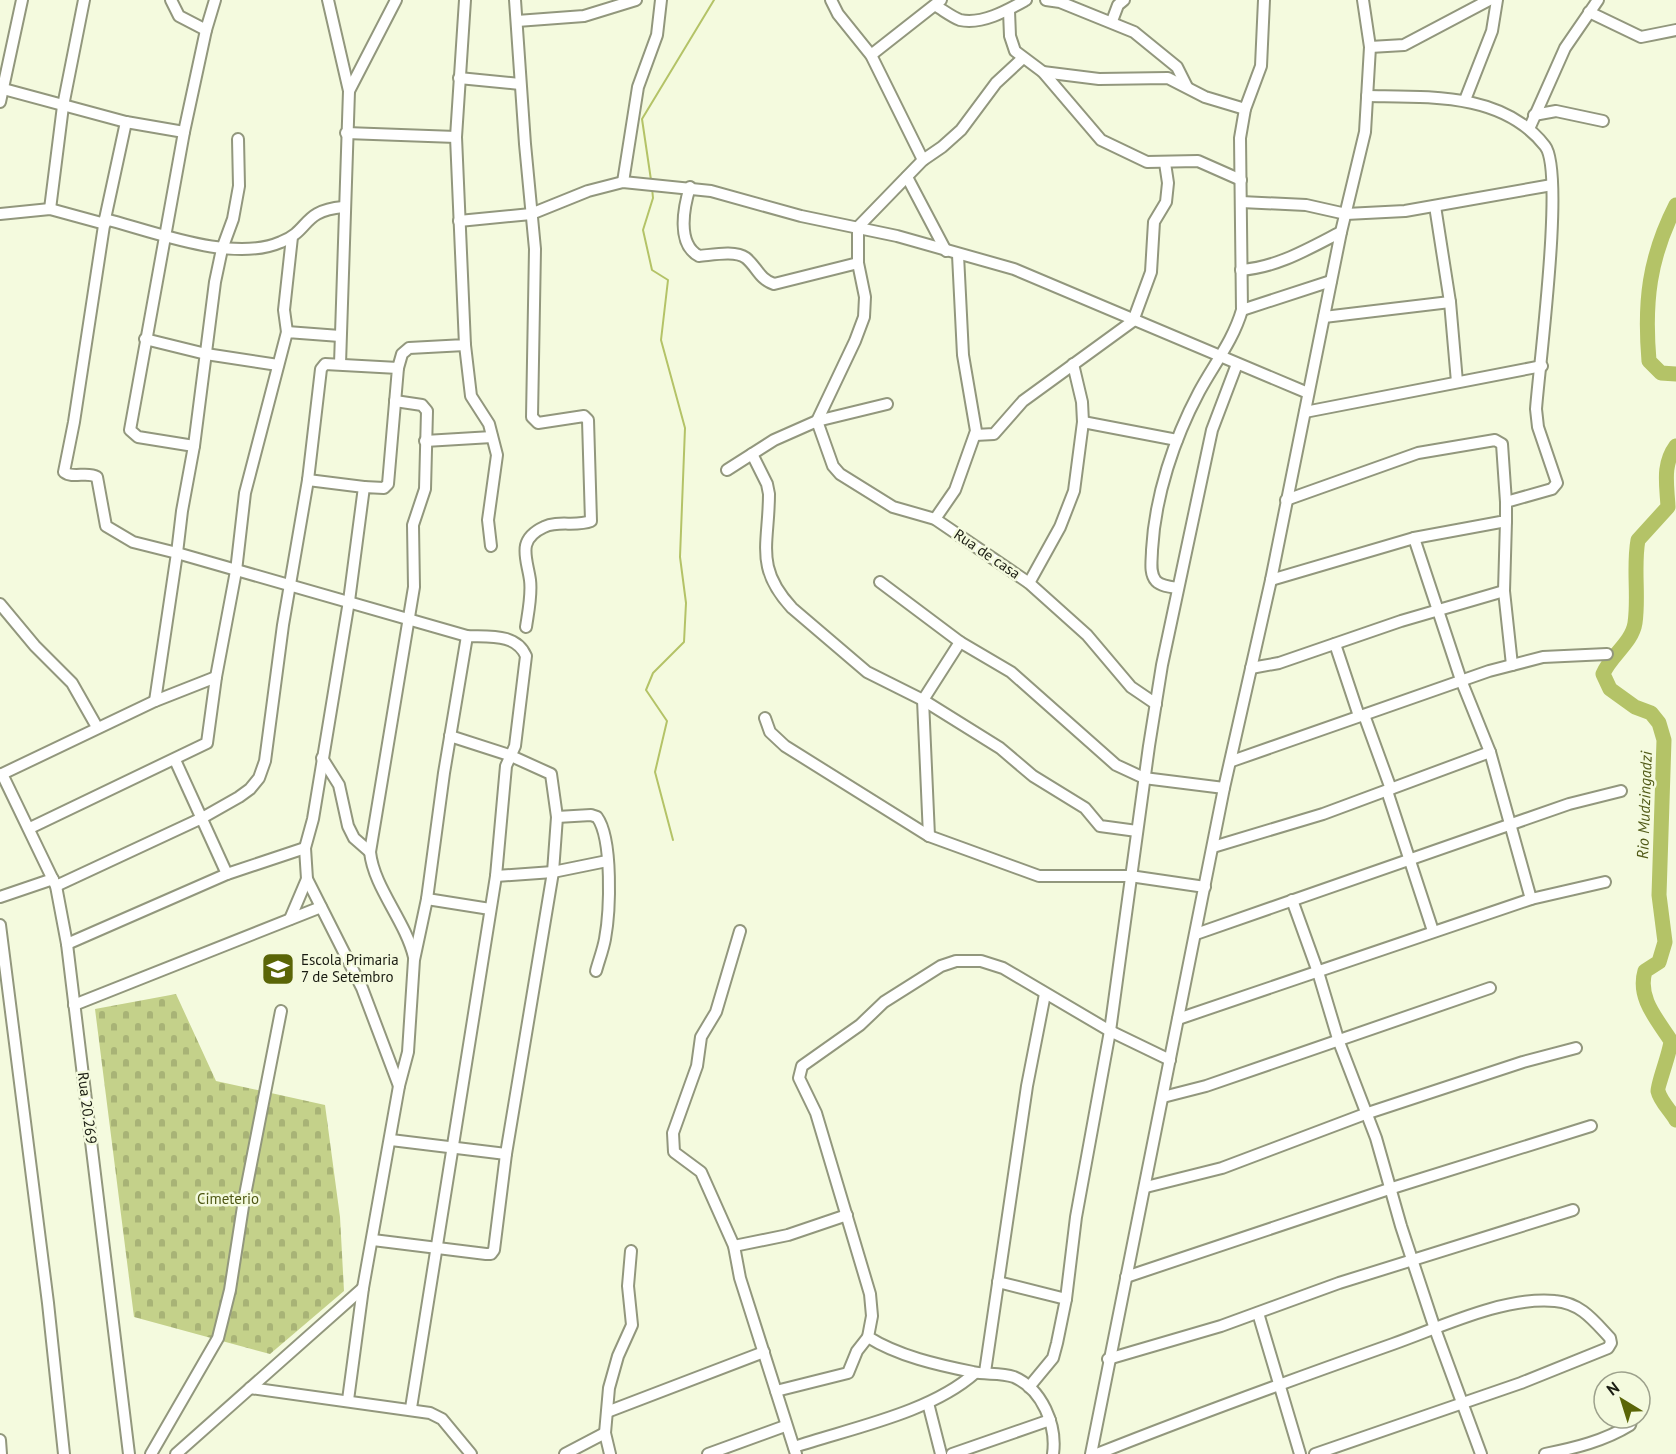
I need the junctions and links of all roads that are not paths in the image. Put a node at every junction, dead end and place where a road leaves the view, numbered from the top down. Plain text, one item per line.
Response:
1 (22, 0) edge
2 (84, 0) edge
3 (171, 0) edge
4 (215, 0) edge
5 (328, 0) edge
6 (396, 0) edge
7 (465, 0) edge
8 (515, 0) edge
9 (636, 0) edge
10 (661, 0) edge
11 (831, 0) edge
12 (1026, 0) edge
13 (1046, 0) edge
14 (1124, 0) edge
15 (1264, 0) edge
16 (1373, 0) edge
17 (1489, 0) edge
18 (1497, 0) edge
19 (1598, 0) edge
20 (1061, 1) edge
21 (938, 3) edge
22 (1364, 5) edge
23 (1009, 11) junction
24 (1589, 12) junction
25 (517, 21) junction
26 (1112, 21) junction
27 (206, 30) junction
28 (1676, 30) edge
29 (1370, 47) junction
30 (871, 55) junction
31 (1023, 58) junction
32 (1043, 72) junction
33 (459, 78) junction
34 (520, 84) junction
35 (1187, 87) junction
36 (1, 88) edge
37 (350, 91) junction
38 (1367, 96) junction
39 (1465, 100) junction
40 (0, 102) edge
41 (63, 106) junction
42 (1245, 109) junction
43 (1534, 115) junction
44 (1603, 121) dead end
45 (126, 122) junction
46 (1528, 129) junction
47 (184, 132) junction
48 (346, 133) junction
49 (456, 137) junction
50 (238, 139) dead end
51 (923, 160) junction
52 (1165, 163) junction
53 (907, 177) junction
54 (1241, 180) junction
55 (623, 182) junction
56 (1552, 185) junction
57 (690, 187) junction
58 (1241, 202) junction
59 (1435, 206) junction
60 (343, 207) junction
61 (50, 209) junction
62 (0, 214) edge
63 (531, 214) junction
64 (1346, 214) junction
65 (459, 221) junction
66 (105, 222) junction
67 (858, 227) junction
68 (1341, 232) junction
69 (164, 234) junction
70 (292, 237) junction
71 (222, 249) junction
72 (946, 251) junction
73 (958, 255) junction
74 (858, 263) junction
75 (1241, 270) junction
76 (1331, 282) junction
77 (1450, 302) junction
78 (1242, 310) junction
79 (1324, 317) junction
80 (1133, 321) junction
81 (287, 332) junction
82 (340, 336) junction
83 (145, 339) junction
84 (465, 345) junction
85 (206, 354) junction
86 (1221, 357) junction
87 (340, 364) junction
88 (1073, 364) junction
89 (1237, 364) junction
90 (278, 365) junction
91 (1542, 366) junction
92 (398, 368) junction
93 (1457, 382) junction
94 (1308, 393) junction
95 (395, 401) junction
96 (887, 404) dead end
97 (1305, 412) junction
98 (816, 421) junction
99 (1083, 422) junction
100 (975, 435) junction
101 (492, 437) junction
102 (1177, 440) junction
103 (425, 441) junction
104 (194, 446) junction
105 (752, 454) junction
106 (727, 470) dead end
107 (308, 480) junction
108 (364, 487) junction
109 (1286, 500) junction
110 (1506, 502) junction
111 (934, 519) junction
112 (1506, 520) junction
113 (1414, 538) junction
114 (490, 546) dead end
115 (177, 553) junction
116 (236, 571) junction
117 (1270, 580) junction
118 (880, 582) dead end
119 (1029, 583) junction
120 (291, 587) junction
121 (1177, 588) junction
122 (1504, 591) junction
123 (349, 601) junction
124 (0, 604) edge
125 (1438, 610) junction
126 (408, 619) junction
127 (526, 627) dead end
128 (467, 636) junction
129 (960, 642) junction
130 (1335, 644) junction
131 (1607, 654) dead end
132 (1512, 665) junction
133 (1251, 668) junction
134 (216, 677) junction
135 (1461, 680) junction
136 (923, 700) junction
137 (154, 701) junction
138 (1156, 704) junction
139 (1362, 716) junction
140 (765, 718) dead end
141 (97, 727) junction
142 (450, 736) junction
143 (1490, 752) junction
144 (509, 755) junction
145 (322, 758) junction
146 (175, 759) junction
147 (1232, 761) junction
148 (1, 774) edge
149 (1144, 778) junction
150 (1224, 788) junction
151 (1389, 790) junction
152 (1621, 791) dead end
153 (557, 817) junction
154 (202, 818) junction
155 (1510, 825) junction
156 (30, 828) junction
157 (1137, 831) junction
158 (929, 836) junction
159 (1213, 847) junction
160 (305, 848) junction
161 (370, 852) junction
162 (1410, 860) junction
163 (607, 861) junction
164 (553, 872) junction
165 (227, 874) junction
166 (496, 876) junction
167 (1130, 876) junction
168 (307, 879) junction
169 (1605, 882) dead end
170 (54, 883) junction
171 (1205, 887) junction
172 (0, 897) edge
173 (427, 899) junction
174 (1531, 899) junction
175 (1292, 900) junction
176 (321, 907) junction
177 (490, 909) junction
178 (290, 919) junction
179 (0, 925) edge
180 (740, 931) dead end
181 (1432, 931) junction
182 (1196, 934) junction
183 (67, 944) junction
184 (414, 960) junction
185 (596, 971) dead end
186 (1318, 972) junction
187 (1490, 988) dead end
188 (1045, 994) junction
189 (74, 1005) junction
190 (281, 1011) dead end
191 (1178, 1018) junction
192 (1110, 1031) junction
193 (1339, 1042) junction
194 (1576, 1048) dead end
195 (1170, 1060) junction
196 (399, 1086) junction
197 (1163, 1096) junction
198 (1365, 1114) junction
199 (1591, 1126) dead end
200 (391, 1140) junction
201 (452, 1146) junction
202 (506, 1154) junction
203 (1146, 1187) junction
204 (1389, 1189) junction
205 (1573, 1210) dead end
206 (847, 1215) junction
207 (373, 1240) junction
208 (734, 1246) junction
209 (435, 1250) junction
210 (631, 1251) dead end
211 (1414, 1261) junction
212 (1125, 1277) junction
213 (998, 1282) junction
214 (363, 1288) junction
215 (1066, 1299) junction
216 (1258, 1313) junction
217 (1435, 1329) junction
218 (868, 1337) junction
219 (764, 1352) junction
220 (1108, 1359) junction
221 (980, 1372) junction
222 (1277, 1384) junction
223 (1029, 1387) junction
224 (250, 1388) junction
225 (776, 1391) junction
226 (348, 1400) junction
227 (928, 1403) junction
228 (1464, 1403) junction
229 (411, 1408) junction
230 (607, 1412) junction
231 (1050, 1420) junction
232 (785, 1425) junction
233 (1622, 1430) edge
234 (605, 1433) junction
235 (0, 1440) edge
236 (795, 1451) edge
237 (1, 1454) edge
238 (64, 1454) edge
239 (129, 1454) edge
240 (151, 1454) edge
241 (176, 1454) edge
242 (471, 1454) edge
243 (565, 1454) edge
244 (610, 1454) edge
245 (708, 1454) edge
246 (941, 1454) edge
247 (952, 1454) edge
248 (1053, 1454) edge
249 (1091, 1454) edge
250 (1097, 1454) edge
251 (1300, 1454) edge
252 (1316, 1454) edge
253 (1481, 1454) edge
254 (1545, 1454) edge

1 - 36 street
2 - 41 street
3 - 27 street
4 - 27 street
5 - 37 street
6 - 37 street
7 - 33 street
8 - 25 street
9 - 25 street
10 - 55 street
11 - 30 street
12 - 23 street
13 - 20 street
14 - 26 street
15 - 42 street
16 - 22 street
17 - 29 street
18 - 39 street
19 - 24 street
20 - 26 street
21 - 23 street
21 - 30 street
22 - 29 street
23 - 31 street
24 - 28 street
24 - 43 street
25 - 34 street
26 - 35 street
27 - 47 street
29 - 38 street
30 - 51 street
31 - 32 street
31 - 51 street
32 - 35 street
32 - 52 street
33 - 34 street
33 - 49 street
34 - 63 street
35 - 42 street
36 - 40 street
36 - 41 street
37 - 48 street
38 - 39 street
38 - 64 street
39 - 46 street
41 - 45 street
41 - 61 street
42 - 54 street
43 - 44 street
43 - 46 street
45 - 47 street
45 - 66 street
46 - 56 street
47 - 69 street
48 - 49 street
48 - 60 street
49 - 65 street
50 - 71 street
51 - 53 street
52 - 54 street
52 - 80 street
53 - 67 street
53 - 72 street
54 - 58 street
55 - 57 street
55 - 63 street
56 - 59 street
56 - 91 street
57 - 67 street
57 - 74 street
58 - 64 street
58 - 75 street
59 - 64 street
59 - 77 street
60 - 70 street
60 - 82 street
61 - 62 street
61 - 66 street
63 - 65 street
63 - 127 street
64 - 68 street
65 - 84 street
66 - 69 street
66 - 115 street
67 - 72 street
67 - 74 street
68 - 75 street
68 - 76 street
69 - 71 street
69 - 83 street
70 - 71 street
70 - 81 street
71 - 85 street
72 - 73 street
73 - 80 street
73 - 100 street
74 - 98 street
75 - 78 street
76 - 78 street
76 - 79 street
77 - 79 street
77 - 93 street
78 - 86 street
79 - 94 street
80 - 86 street
80 - 88 street
81 - 82 street
81 - 90 street
82 - 87 street
83 - 85 street
83 - 104 street
84 - 92 street
84 - 101 street
85 - 90 street
85 - 104 street
86 - 89 street
86 - 102 street
87 - 92 street
87 - 107 street
88 - 99 street
88 - 100 street
89 - 94 street
89 - 121 street
90 - 116 street
91 - 93 street
91 - 110 street
92 - 95 street
93 - 97 street
94 - 97 street
95 - 103 street
95 - 108 street
96 - 98 street
97 - 109 street
98 - 105 street
98 - 111 street, Rua de casa
99 - 102 street
99 - 119 street
100 - 111 street
101 - 103 street
101 - 114 street
102 - 121 street
103 - 126 street
104 - 115 street
105 - 106 street
105 - 136 street
107 - 108 street
107 - 120 street
108 - 123 street
109 - 110 street
109 - 117 street
110 - 112 street
111 - 119 street, Rua de casa
112 - 113 street
112 - 122 street
113 - 117 street
113 - 125 street
115 - 116 street
115 - 137 street
116 - 120 street
116 - 134 street
117 - 133 street
118 - 129 street
119 - 138 street, Rua de casa
120 - 123 street
120 - 154 street
121 - 138 street
122 - 125 street
122 - 132 street
123 - 126 street
123 - 145 street
124 - 141 street
125 - 130 street
125 - 135 street
126 - 128 street
126 - 161 street
128 - 142 street
128 - 144 street
129 - 136 street
129 - 149 street
130 - 133 street
130 - 139 street
131 - 132 street
132 - 135 street
133 - 147 street
134 - 137 street
134 - 146 street
135 - 139 street
135 - 143 street
136 - 157 street
136 - 158 street
137 - 141 street
138 - 149 street
139 - 147 street
139 - 151 street
140 - 158 street
141 - 148 street
142 - 144 street
142 - 173 street
143 - 151 street
143 - 155 street
144 - 153 street
144 - 166 street
145 - 160 street
145 - 161 street
146 - 154 street
146 - 156 street
147 - 150 street
148 - 156 street, Rua 20.269
149 - 150 street
149 - 157 street
150 - 159 street
151 - 159 street
151 - 162 street
152 - 155 street
153 - 163 street
153 - 164 street
154 - 165 street
154 - 170 street
155 - 162 street
155 - 174 street
156 - 170 street, Rua 20.269
157 - 167 street
158 - 167 street
159 - 171 street
160 - 165 street
160 - 168 street
161 - 184 street
162 - 175 street
162 - 181 street
163 - 164 street
163 - 185 street
164 - 166 street
164 - 202 street
165 - 183 street
166 - 177 street
167 - 171 street
167 - 192 street
168 - 176 street
168 - 178 street
169 - 174 street
170 - 172 street
170 - 183 street, Rua 20.269
171 - 182 street
173 - 177 street
173 - 184 street
174 - 181 street
175 - 182 street
175 - 186 street
176 - 178 street
176 - 196 street
177 - 201 street
178 - 189 street
179 - 238 street
180 - 208 street
181 - 186 street
182 - 191 street
183 - 189 street, Rua 20.269
184 - 196 street
186 - 191 street
186 - 193 street
187 - 193 street
188 - 192 street
188 - 206 street
188 - 213 street
189 - 239 street, Rua 20.269
190 - 240 street
191 - 195 street
192 - 195 street
192 - 215 street
193 - 197 street
193 - 198 street
194 - 198 street
195 - 197 street
196 - 200 street
197 - 203 street
198 - 203 street
198 - 204 street
199 - 204 street
200 - 201 street
200 - 207 street
201 - 202 street
201 - 209 street
202 - 209 street
203 - 212 street
204 - 211 street
204 - 212 street
205 - 211 street
206 - 208 street
206 - 218 street
207 - 209 street
207 - 214 street
208 - 219 street
209 - 229 street
210 - 230 street
211 - 216 street
211 - 217 street
212 - 220 street
213 - 215 street
213 - 221 street
214 - 224 street
214 - 226 street
215 - 223 street
216 - 220 street
216 - 222 street
217 - 222 street
217 - 228 street
217 - 228 street
218 - 221 street
218 - 225 street
219 - 225 street
219 - 230 street
220 - 249 street
221 - 223 street
221 - 227 street
222 - 250 street
222 - 251 street
223 - 231 street
224 - 226 street
224 - 241 street
225 - 232 street
226 - 229 street
227 - 236 street
227 - 246 street
228 - 252 street
228 - 253 street
229 - 242 street
230 - 234 street
231 - 247 street
231 - 248 street
232 - 236 street
232 - 245 street
233 - 254 street
234 - 243 street
234 - 244 street
235 - 237 street

